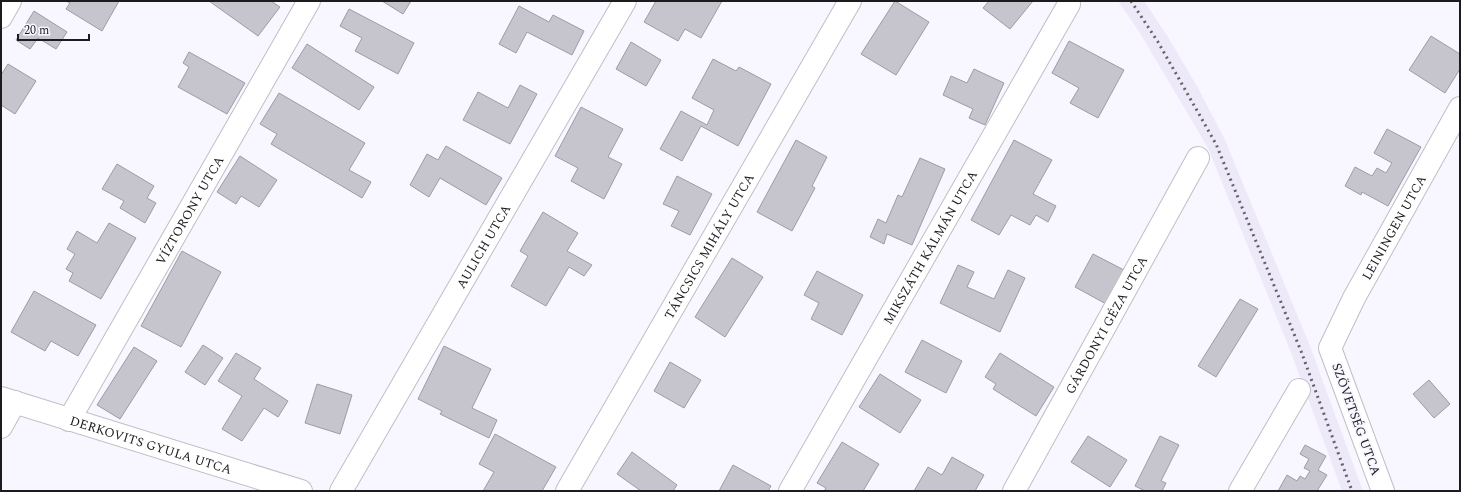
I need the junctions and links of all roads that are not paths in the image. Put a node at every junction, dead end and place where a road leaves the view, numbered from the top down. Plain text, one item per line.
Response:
1 (10, 1) edge
2 (309, 1) edge
3 (625, 1) edge
4 (850, 1) edge
5 (1069, 4) dead end
6 (1, 17) edge
7 (1460, 108) edge
8 (1198, 158) dead end
9 (1330, 348) joint
10 (1299, 390) dead end
11 (8, 400) edge
12 (69, 420) junction
13 (1, 427) edge
14 (276, 487) edge
15 (301, 491) edge
16 (341, 491) edge
17 (567, 491) edge
18 (790, 491) edge
19 (1014, 491) edge
20 (1240, 491) edge
21 (1383, 491) edge

1 - 6 street
2 - 12 street, VÍZTORONY UTCA
3 - 16 street, AULICH UTCA
4 - 17 street, TÁNCSICS MIHÁLY UTCA
5 - 18 street, MIKSZÁTH KÁLMÁN UTCA
7 - 9 street, LEININGEN UTCA
8 - 19 street, GÁRDONYI GÉZA UTCA
9 - 21 street, SZÖVETSÉG UTCA
10 - 20 street
11 - 12 street, DERKOVITS GYULA UTCA
11 - 13 street
12 - 14 street, DERKOVITS GYULA UTCA
14 - 15 street, DERKOVITS GYULA UTCA

